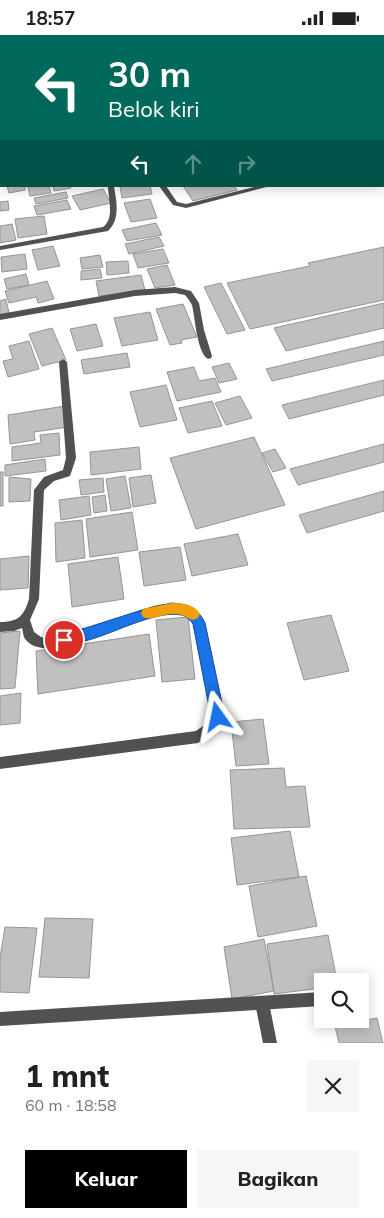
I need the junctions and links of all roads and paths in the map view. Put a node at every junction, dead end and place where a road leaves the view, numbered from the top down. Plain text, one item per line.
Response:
1 (111, 187) edge
2 (163, 187) edge
3 (264, 187) edge
4 (0, 248) edge
5 (0, 317) edge
6 (208, 356) dead end
7 (63, 363) dead end
8 (25, 620) junction
9 (0, 627) edge
10 (0, 763) edge
11 (314, 1000) edge
12 (262, 1003) junction
13 (0, 1019) edge
14 (270, 1043) edge

1 - 4 street
2 - 3 street
5 - 6 street
7 - 8 street
8 - 9 street
8 - 10 street
11 - 12 street
12 - 13 street
12 - 14 street

